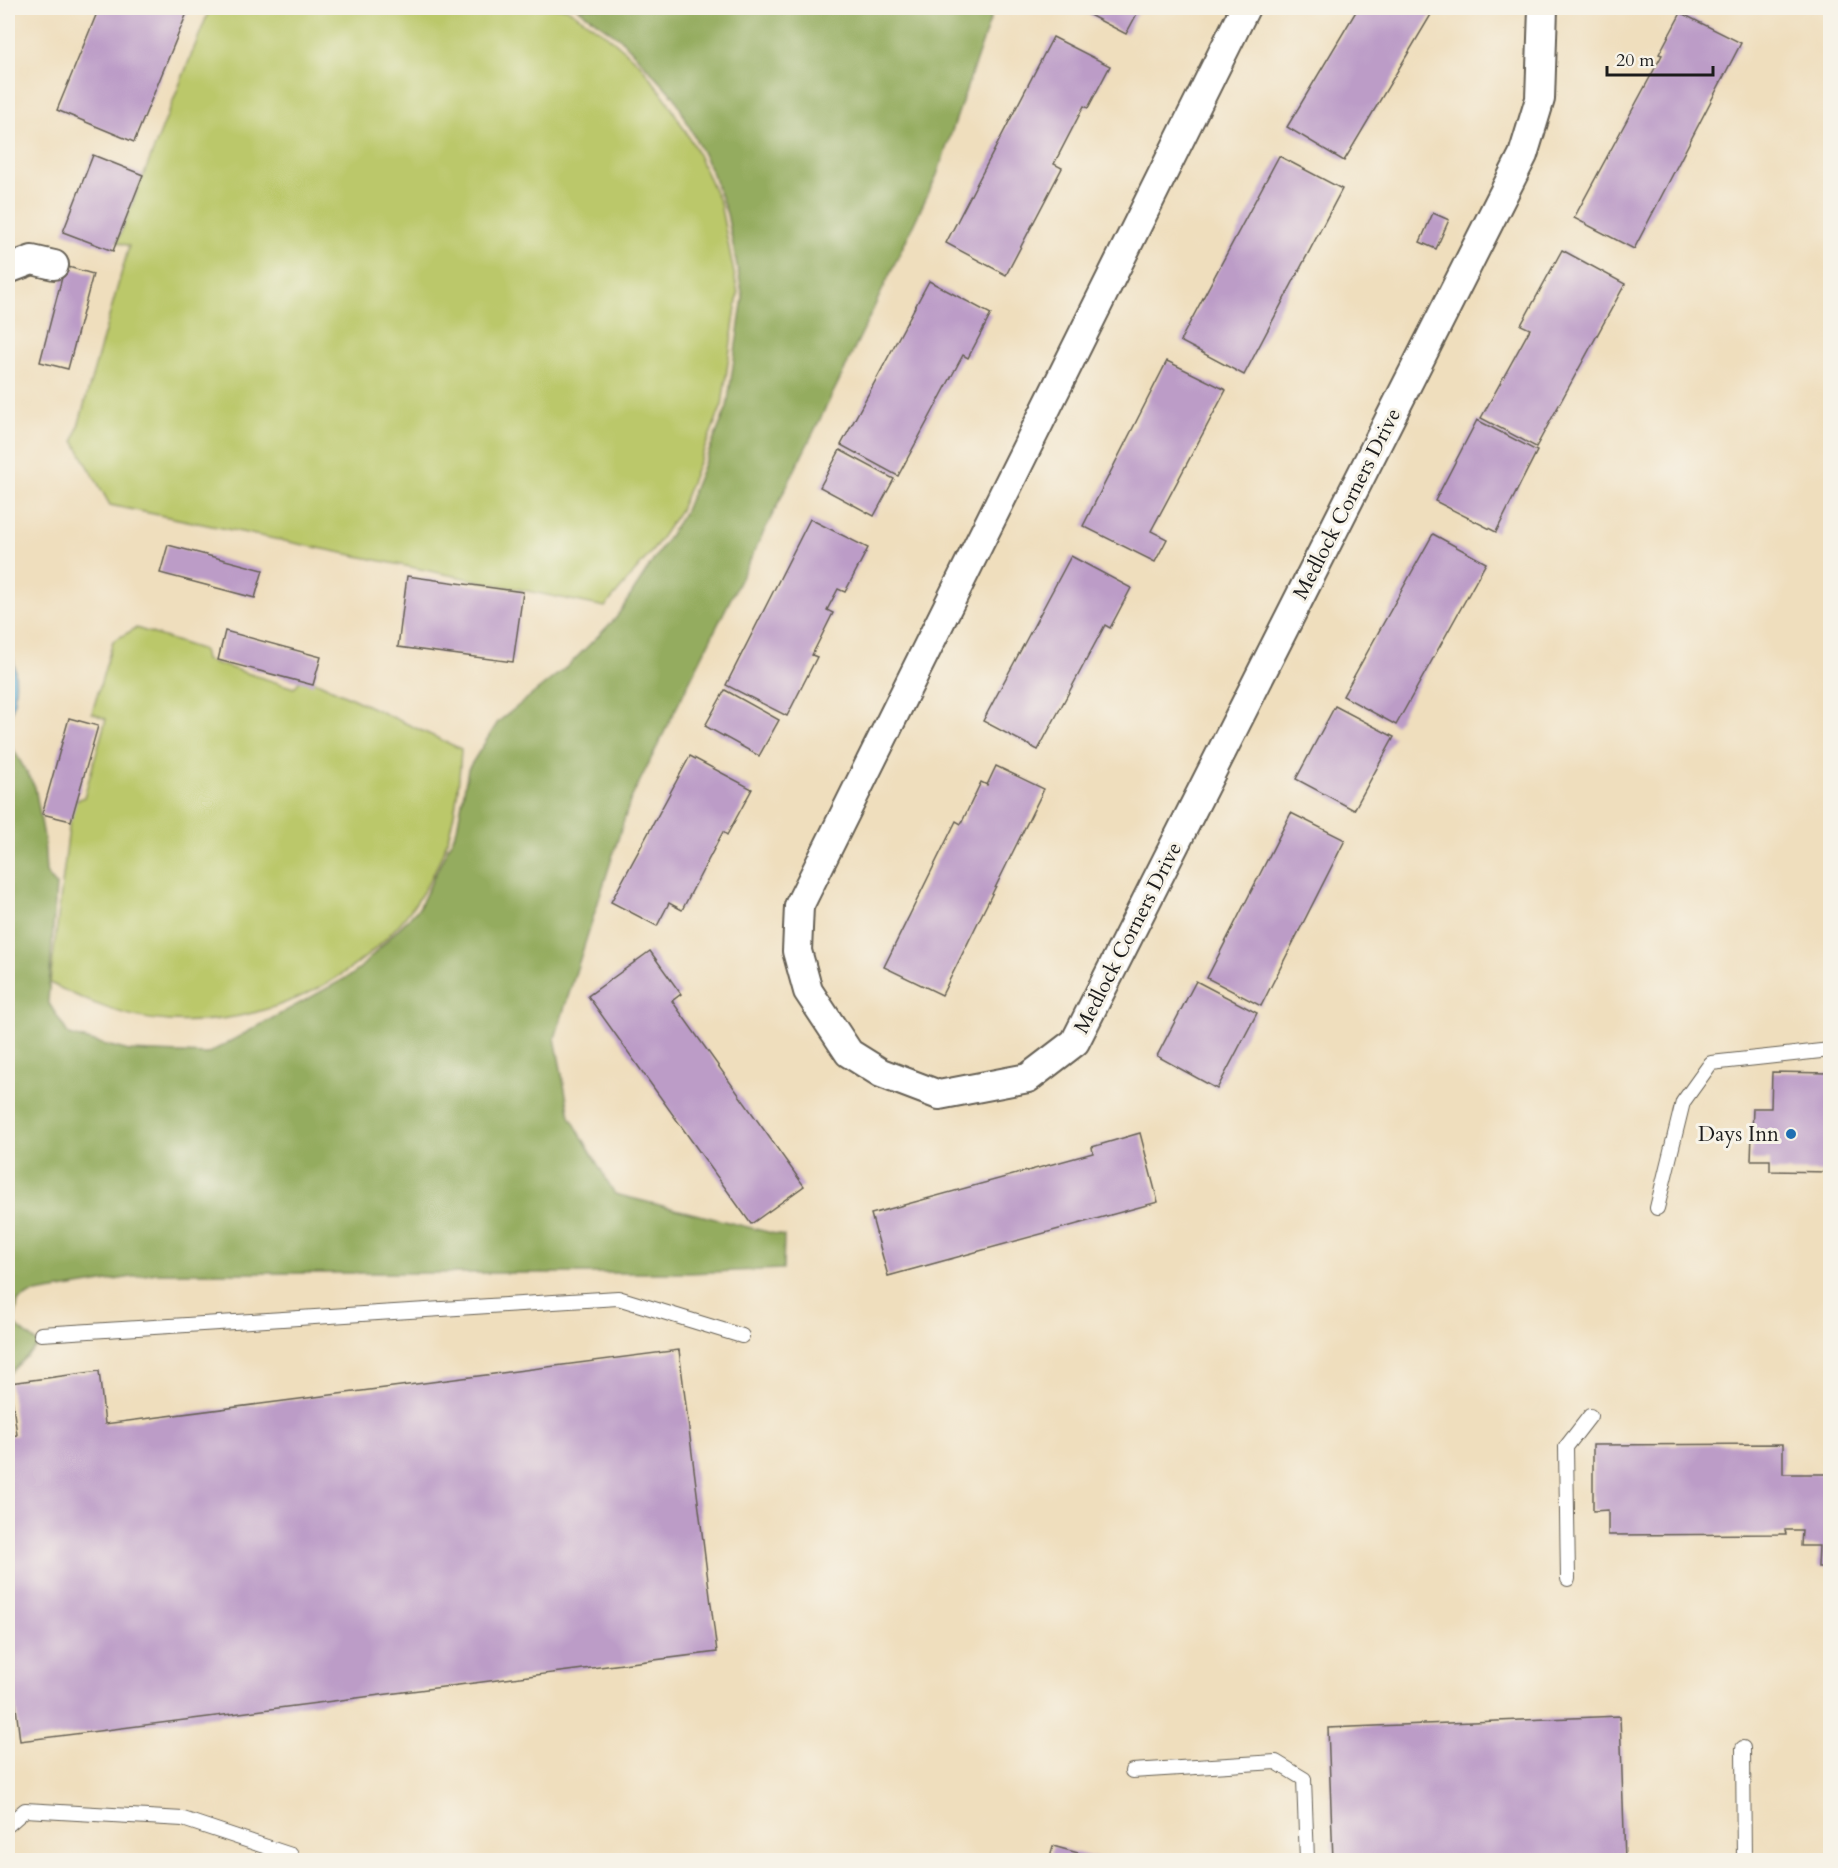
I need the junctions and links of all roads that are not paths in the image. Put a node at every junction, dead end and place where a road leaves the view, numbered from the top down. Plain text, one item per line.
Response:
1 (1245, 8) edge
2 (1543, 8) edge
3 (54, 265) dead end
4 (8, 269) edge
5 (1830, 1050) edge
6 (1657, 1208) dead end
7 (41, 1334) dead end
8 (742, 1336) dead end
9 (1590, 1416) dead end
10 (1568, 1579) dead end
11 (1743, 1748) dead end
12 (1132, 1771) dead end
13 (8, 1825) edge
14 (291, 1855) dead end
15 (1307, 1860) edge
16 (1744, 1860) edge

1 - 2 street, Medlock Corners Drive
3 - 4 street
5 - 6 lane
7 - 8 lane
9 - 10 lane
11 - 16 lane
12 - 15 lane
13 - 14 lane

